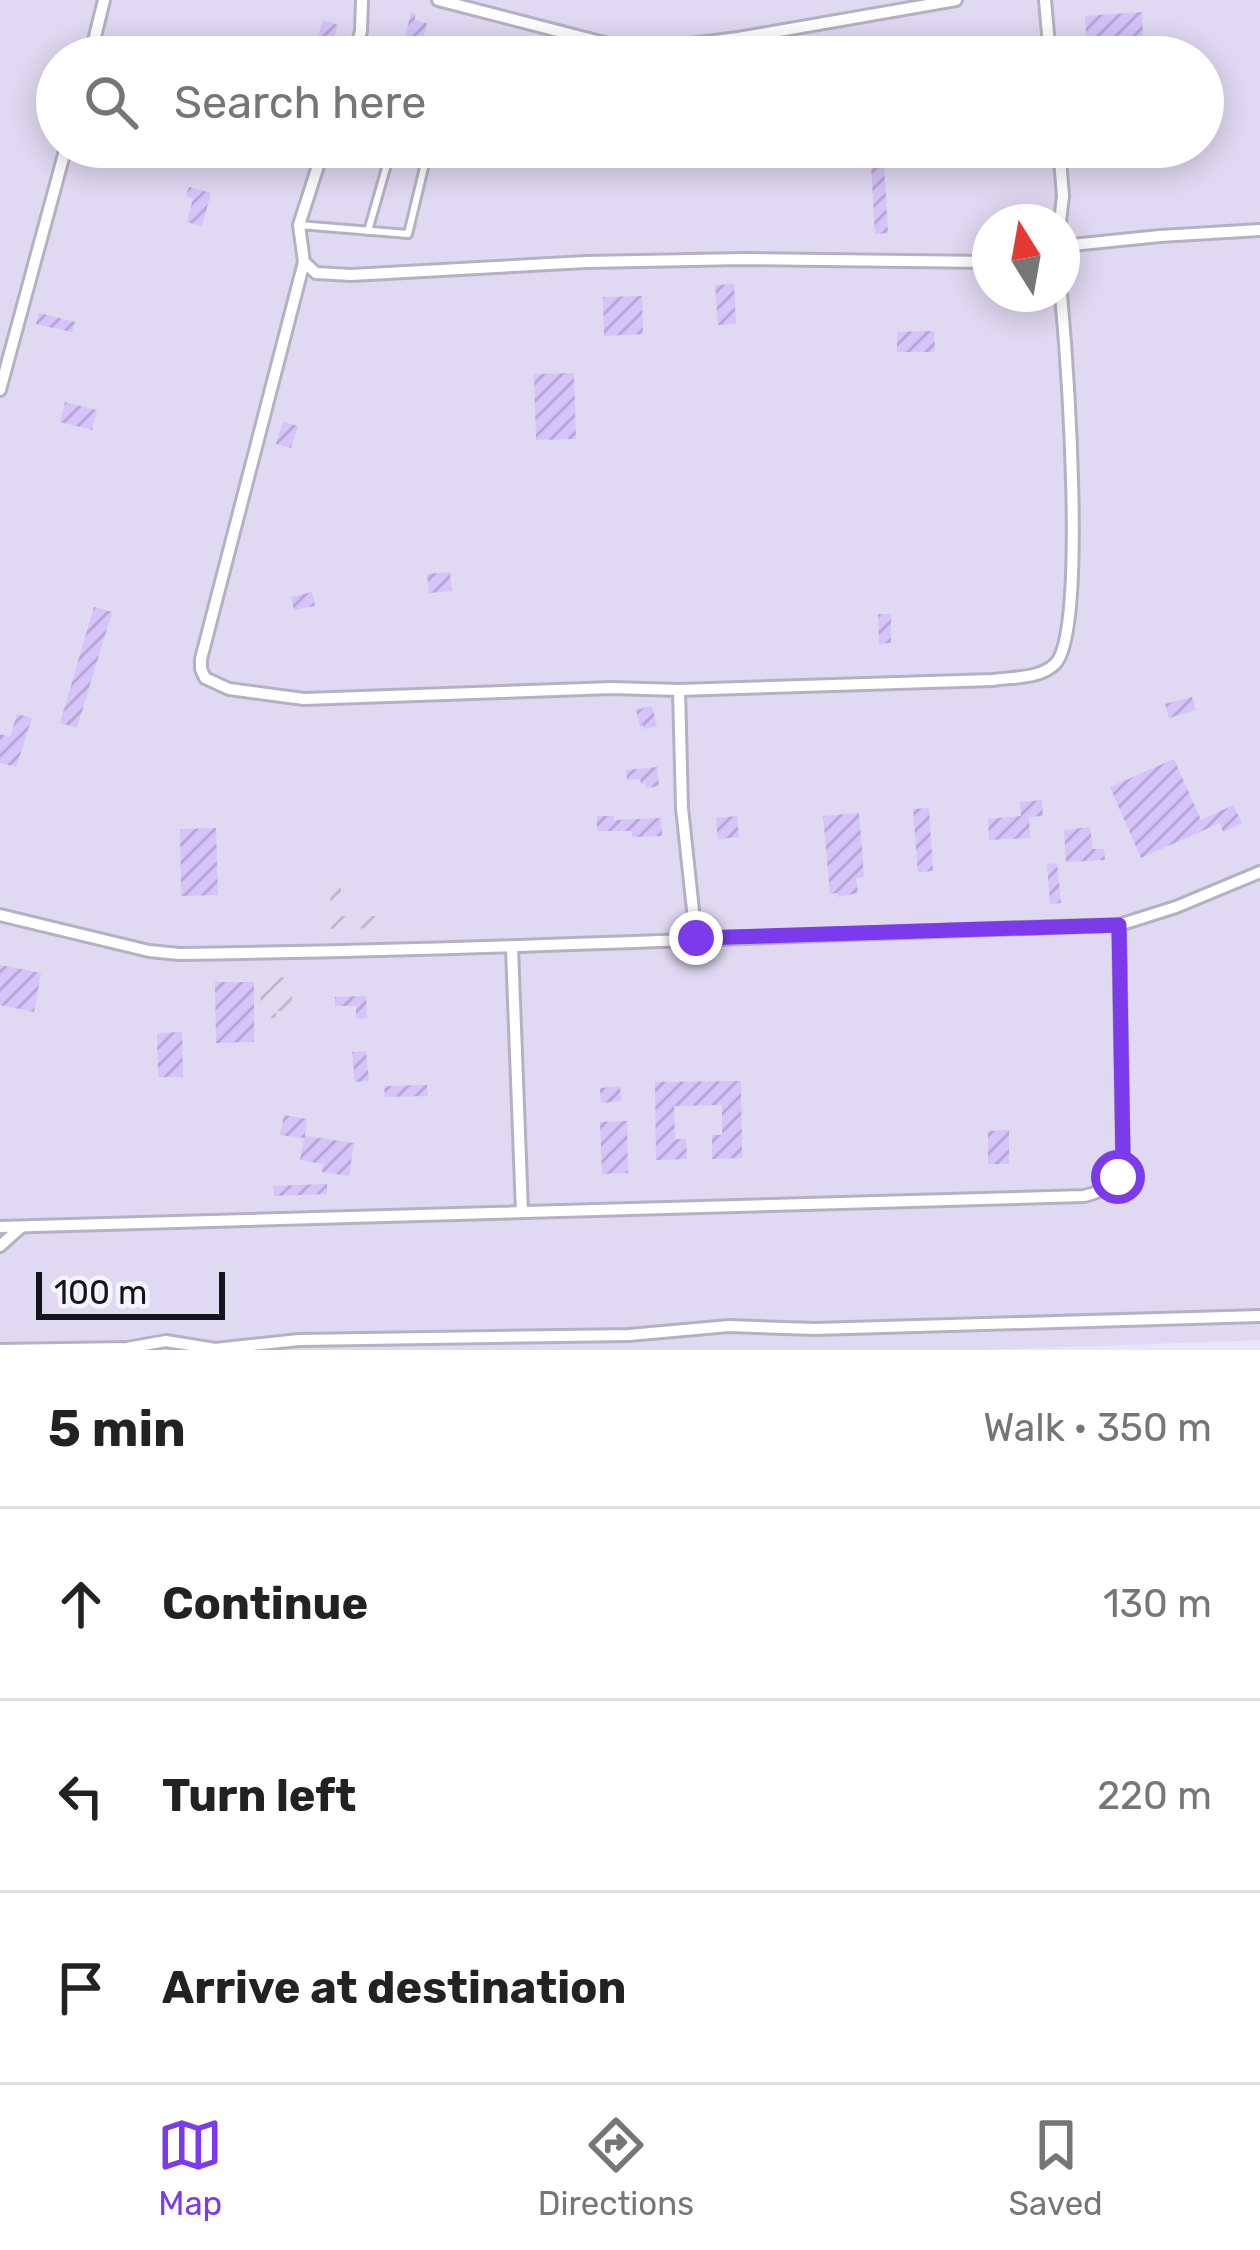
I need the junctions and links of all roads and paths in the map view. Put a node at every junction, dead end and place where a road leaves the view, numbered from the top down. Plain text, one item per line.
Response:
1 (104, 0) edge
2 (362, 0) edge
3 (438, 0) edge
4 (956, 0) edge
5 (1045, 0) edge
6 (95, 36) edge
7 (360, 36) edge
8 (577, 36) edge
9 (749, 36) edge
10 (1048, 36) edge
11 (61, 168) edge
12 (318, 168) edge
13 (386, 168) edge
14 (424, 168) edge
15 (1060, 168) edge
16 (1062, 204) edge
17 (299, 225) junction
18 (1260, 230) edge
19 (368, 231) junction
20 (1080, 244) edge
21 (304, 262) junction
22 (972, 262) edge
23 (1062, 312) edge
24 (0, 390) edge
25 (679, 690) junction
26 (1260, 872) edge
27 (0, 915) edge
28 (1119, 925) junction
29 (696, 938) junction
30 (512, 948) junction
31 (522, 1212) junction
32 (0, 1227) edge
33 (22, 1227) junction
34 (0, 1246) edge
35 (1260, 1316) edge
36 (0, 1350) edge

1 - 6 street
2 - 7 street
3 - 8 street
4 - 9 street
5 - 10 street
11 - 24 street
12 - 17 street
13 - 19 lane
14 - 19 lane
15 - 16 street
17 - 19 lane
17 - 21 street
18 - 20 street
21 - 22 street
21 - 25 street
23 - 25 street
25 - 29 street
26 - 28 street
27 - 30 street
28 - 29 street
28 - 31 street
29 - 30 street
30 - 31 street
31 - 33 street
32 - 33 street
33 - 34 street
35 - 36 street

